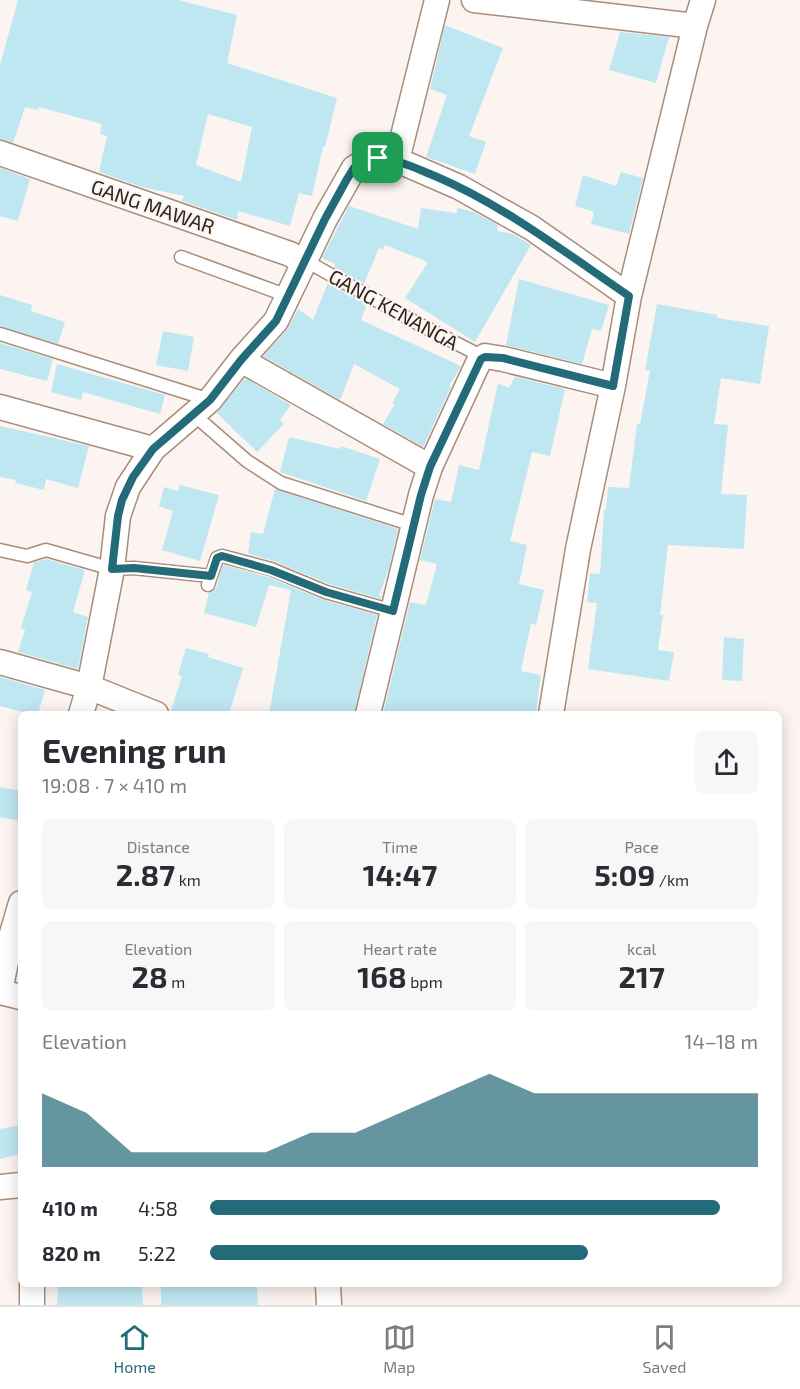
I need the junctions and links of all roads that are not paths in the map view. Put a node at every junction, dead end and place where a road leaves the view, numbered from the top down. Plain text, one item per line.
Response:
1 (437, 0) edge
2 (474, 0) edge
3 (703, 0) edge
4 (695, 26) junction
5 (0, 153) edge
6 (397, 160) junction
7 (182, 257) dead end
8 (305, 262) junction
9 (288, 296) junction
10 (629, 296) junction
11 (0, 334) edge
12 (483, 357) junction
13 (241, 360) junction
14 (613, 386) junction
15 (0, 407) edge
16 (202, 407) junction
17 (153, 449) junction
18 (430, 467) junction
19 (414, 525) junction
20 (0, 550) edge
21 (112, 569) junction
22 (393, 611) junction
23 (0, 662) edge
24 (89, 687) junction
25 (82, 711) edge
26 (149, 711) edge
27 (369, 711) edge
28 (551, 711) edge
29 (18, 909) edge
30 (5, 935) edge
31 (0, 992) edge
32 (18, 996) edge
33 (18, 1185) edge
34 (0, 1187) edge
35 (32, 1287) edge
36 (328, 1287) edge
37 (32, 1305) edge
38 (329, 1305) edge

1 - 6 street
2 - 4 street
3 - 4 street
4 - 10 street
5 - 8 street, GANG MAWAR
6 - 8 street
6 - 10 street
7 - 9 lane
8 - 9 street
8 - 12 lane, GANG KENANGA
9 - 13 street
10 - 14 street
11 - 16 lane
12 - 14 street
12 - 18 street
13 - 16 street
13 - 18 street
14 - 28 street
15 - 17 street
16 - 17 street
16 - 19 lane
17 - 21 street
18 - 19 street
19 - 22 street
20 - 21 lane
21 - 22 lane
21 - 24 street
22 - 27 street
23 - 24 street
24 - 25 street
24 - 26 street
29 - 30 street
30 - 31 street
31 - 32 street
33 - 34 street
35 - 37 street
36 - 38 street

